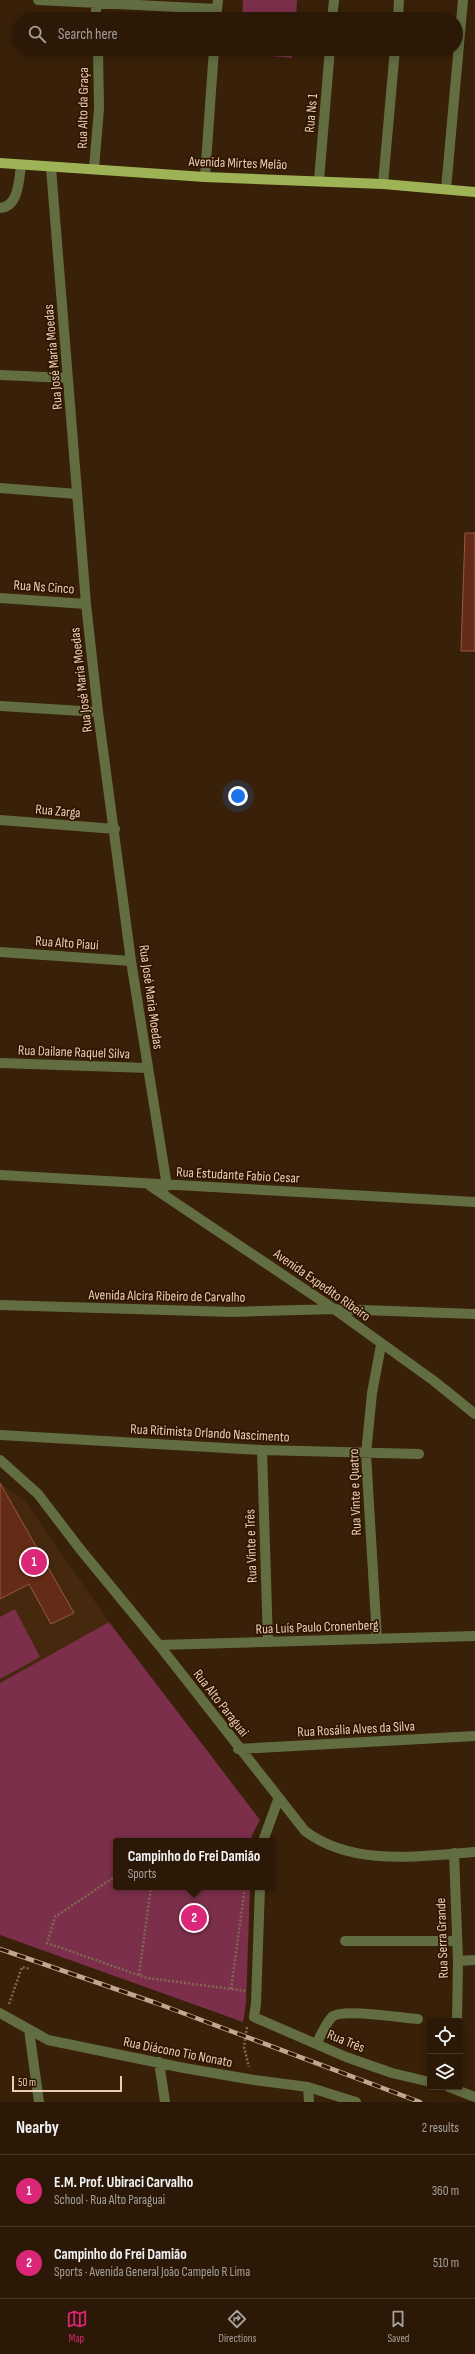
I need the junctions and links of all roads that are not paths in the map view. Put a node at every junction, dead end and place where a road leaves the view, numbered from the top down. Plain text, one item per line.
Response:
1 (38, 0) edge
2 (334, 0) edge
3 (399, 0) edge
4 (464, 0) edge
5 (96, 2) edge
6 (217, 9) edge
7 (333, 12) edge
8 (398, 12) edge
9 (463, 12) edge
10 (98, 56) edge
11 (214, 56) edge
12 (329, 56) edge
13 (394, 56) edge
14 (459, 56) edge
15 (0, 163) edge
16 (21, 165) junction
17 (51, 168) junction
18 (94, 168) junction
19 (205, 177) junction
20 (319, 180) junction
21 (383, 184) junction
22 (446, 189) junction
23 (475, 192) edge
24 (0, 208) edge
25 (0, 375) edge
26 (68, 378) junction
27 (0, 488) edge
28 (77, 494) junction
29 (0, 598) edge
30 (86, 604) junction
31 (0, 706) edge
32 (98, 712) junction
33 (0, 820) edge
34 (115, 829) junction
35 (0, 952) edge
36 (131, 961) junction
37 (0, 1063) edge
38 (148, 1068) junction
39 (0, 1176) edge
40 (149, 1184) junction
41 (167, 1186) junction
42 (475, 1202) edge
43 (0, 1305) edge
44 (334, 1309) junction
45 (475, 1314) edge
46 (382, 1345) junction
47 (475, 1414) edge
48 (0, 1435) edge
49 (262, 1450) junction
50 (366, 1454) junction
51 (419, 1454) dead end
52 (0, 1460) edge
53 (475, 1636) edge
54 (377, 1639) junction
55 (268, 1642) junction
56 (159, 1645) junction
57 (475, 1736) edge
58 (238, 1749) junction
59 (278, 1800) junction
60 (263, 1838) edge
61 (475, 1852) edge
62 (454, 1853) junction
63 (260, 1890) edge
64 (345, 1941) dead end
65 (457, 1941) junction
66 (475, 1960) edge
67 (458, 1961) junction
68 (2, 2015) edge
69 (457, 2018) edge
70 (418, 2019) dead end
71 (29, 2030) junction
72 (316, 2044) junction
73 (159, 2062) junction
74 (427, 2081) edge
75 (308, 2087) junction
76 (456, 2090) edge
77 (475, 2097) edge
78 (39, 2102) edge
79 (165, 2102) edge
80 (309, 2102) edge
81 (356, 2102) edge

1 - 5 street
2 - 7 street
3 - 8 street
4 - 9 street
5 - 6 street
10 - 18 street, Rua Alto da Graça
11 - 19 street
12 - 20 street, Rua Ns 1
13 - 21 street
14 - 22 street
15 - 16 main road, Avenida Mirtes Melão
16 - 17 main road, Avenida Mirtes Melão
16 - 24 street
17 - 18 main road, Avenida Mirtes Melão
17 - 26 street, Rua José Maria Moedas
18 - 19 main road, Avenida Mirtes Melão
19 - 20 main road, Avenida Mirtes Melão
20 - 21 main road, Avenida Mirtes Melão
21 - 22 main road, Avenida Mirtes Melão
22 - 23 main road, Avenida Mirtes Melão
25 - 26 street
26 - 28 street, Rua José Maria Moedas
27 - 28 street
28 - 30 street, Rua José Maria Moedas
29 - 30 street, Rua Ns Cinco
30 - 32 street, Rua José Maria Moedas
31 - 32 street
32 - 34 street, Rua José Maria Moedas
33 - 34 street, Rua Zarga
34 - 36 street, Rua José Maria Moedas
35 - 36 street, Rua Alto Piaui
36 - 38 street, Rua José Maria Moedas
37 - 38 street, Rua Dailane Raquel Silva
38 - 41 street, Rua José Maria Moedas
39 - 40 street, Rua Estudante Fabio Cesar
40 - 41 street, Rua Estudante Fabio Cesar
40 - 44 street, Avenida Expedito Ribeiro
41 - 42 street, Rua Estudante Fabio Cesar
43 - 44 street, Avenida Alcira Ribeiro de Carvalho
44 - 45 street, Avenida Alcira Ribeiro de Carvalho
44 - 46 street, Avenida Expedito Ribeiro
46 - 47 street, Avenida Expedito Ribeiro
46 - 50 street, Rua Vinte e Quatro
48 - 49 street, Rua Ritimista Orlando Nascimento
49 - 50 street, Rua Ritimista Orlando Nascimento
49 - 55 street, Rua Vinte e Três
50 - 51 street, Rua Ritimista Orlando Nascimento
50 - 54 street, Rua Vinte e Quatro
52 - 56 street, Rua Alto Paraguai
53 - 54 street, Rua Luís Paulo Cronenberg
54 - 55 street, Rua Luís Paulo Cronenberg
55 - 56 street, Rua Luís Paulo Cronenberg
56 - 58 street, Rua Alto Paraguai
57 - 58 street, Rua Rosália Alves da Silva
58 - 59 street, Rua Alto Paraguai
59 - 60 street
59 - 62 street, Rua Alto Paraguai
61 - 62 street, Rua Alto Paraguai
62 - 65 street, Rua Serra Grande
63 - 72 street, Rua Três
64 - 65 street
65 - 67 street, Rua Serra Grande
66 - 67 street
67 - 69 street, Rua Serra Grande
68 - 71 street, Rua Diácono Tio Nonato
70 - 72 street
71 - 73 street, Rua Diácono Tio Nonato
71 - 78 street
72 - 74 street, Rua Três
73 - 75 street, Rua Diácono Tio Nonato
73 - 79 street
75 - 80 street
75 - 81 street, Rua Diácono Tio Nonato
76 - 77 street

